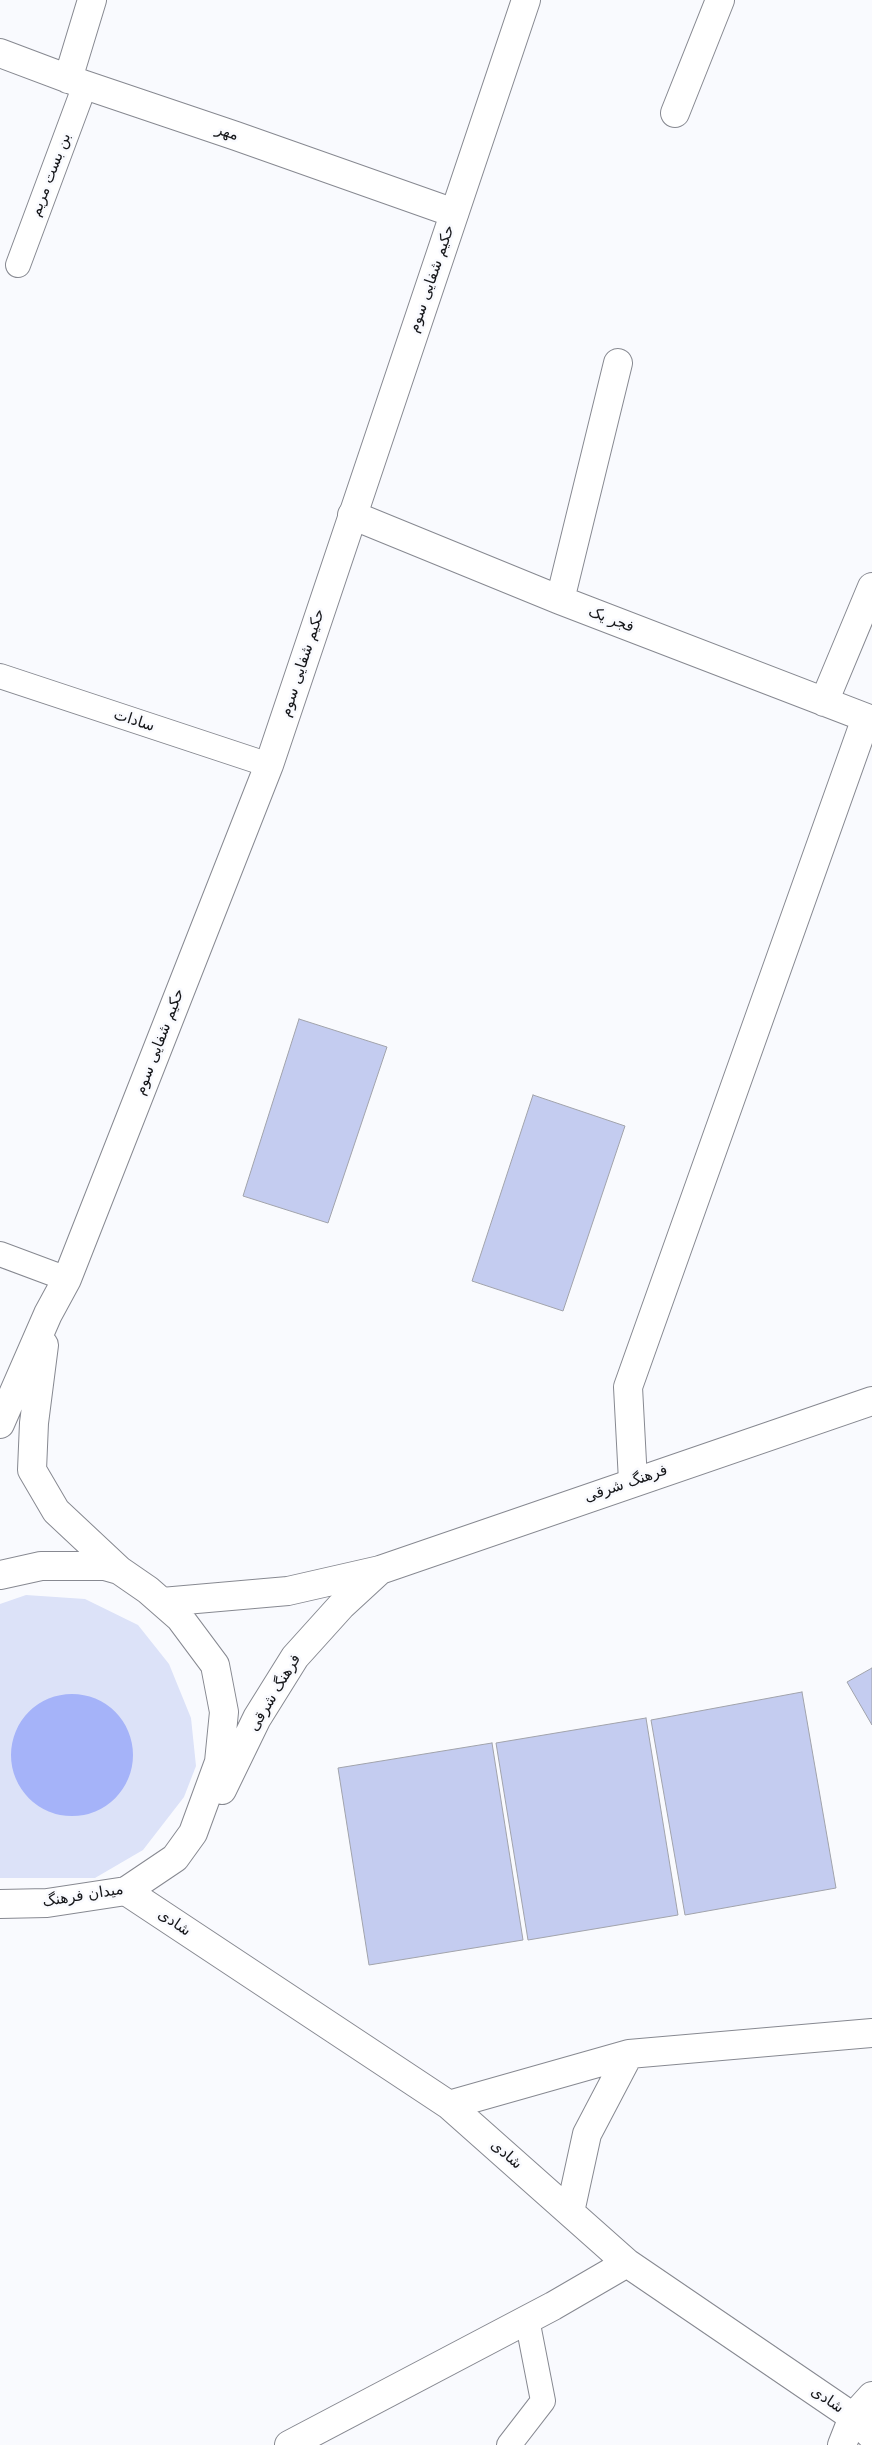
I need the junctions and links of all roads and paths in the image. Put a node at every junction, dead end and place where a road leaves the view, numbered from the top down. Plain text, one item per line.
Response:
1 (92, 0) edge
2 (526, 0) edge
3 (720, 0) edge
4 (0, 53) edge
5 (76, 82) junction
6 (675, 113) dead end
7 (454, 214) junction
8 (18, 265) dead end
9 (618, 363) dead end
10 (352, 515) junction
11 (872, 587) edge
12 (560, 600) junction
13 (0, 676) edge
14 (824, 702) junction
15 (869, 719) edge
16 (269, 765) junction
17 (0, 1254) edge
18 (67, 1280) junction
19 (48, 1314) junction
20 (872, 1402) edge
21 (0, 1424) edge
22 (633, 1481) junction
23 (119, 1570) junction
24 (380, 1570) junction
25 (0, 1575) edge
26 (162, 1602) junction
27 (193, 1833) junction
28 (126, 1891) junction
29 (0, 1904) edge
30 (872, 2033) edge
31 (629, 2054) junction
32 (449, 2105) junction
33 (570, 2212) junction
34 (627, 2263) junction
35 (527, 2319) junction
36 (872, 2396) edge
37 (853, 2417) junction
38 (872, 2436) edge
39 (289, 2445) edge
40 (509, 2445) edge
41 (842, 2445) edge

1 - 5 street
2 - 7 street, حکیم شفایی سوم
3 - 6 street
4 - 5 street, مهر
5 - 7 street, مهر
5 - 8 lane, بن بست مریم
7 - 10 street, حکیم شفایی سوم
9 - 12 street
10 - 12 street, فجر یک
10 - 16 street, حکیم شفایی سوم
11 - 14 street
12 - 14 street, فجر یک
13 - 16 lane, سادات
14 - 15 street, فجر یک
15 - 22 street
16 - 18 street, حکیم شفایی سوم
17 - 18 lane
18 - 19 street, حکیم شفایی سوم
19 - 21 street, حکیم شفایی سوم
19 - 23 street
20 - 22 street, فرهنگ شرقی
22 - 24 street, فرهنگ شرقی
23 - 25 street, میدان فرهنگ
23 - 26 street, میدان فرهنگ
24 - 26 street, فرهنگ شرقی
24 - 27 street, فرهنگ شرقی
26 - 27 street, میدان فرهنگ
27 - 28 street, میدان فرهنگ
28 - 29 street, میدان فرهنگ
28 - 32 street, شادی
30 - 31 street
31 - 32 street
31 - 33 street
32 - 33 street, شادی
33 - 34 street, شادی
34 - 35 street
34 - 37 street, شادی
35 - 39 street
35 - 40 lane
36 - 37 street
37 - 38 street, شادی
37 - 41 street

